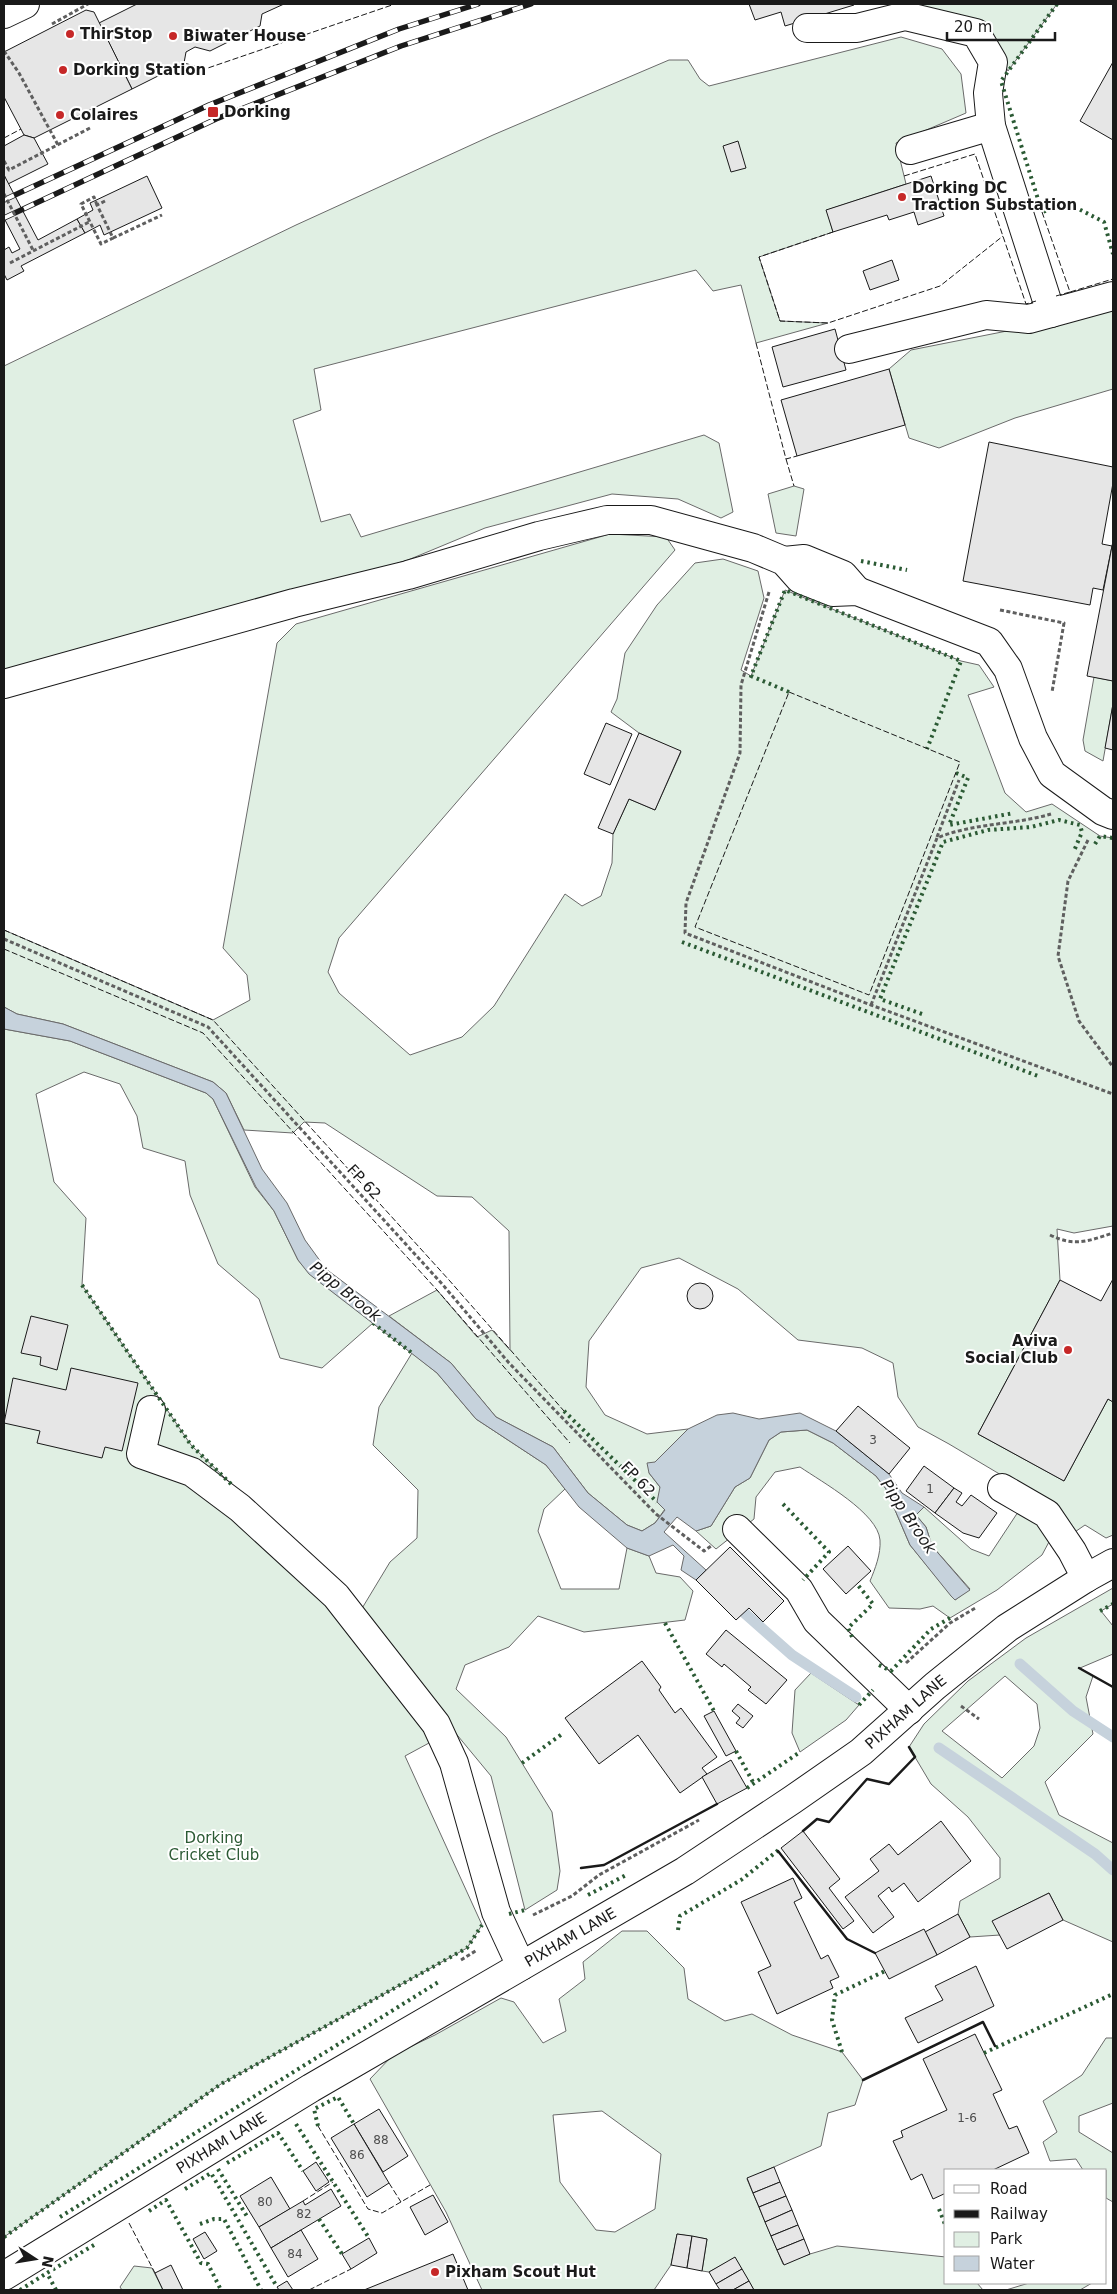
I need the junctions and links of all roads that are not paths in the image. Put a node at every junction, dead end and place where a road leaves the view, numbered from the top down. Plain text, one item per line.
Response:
1 (25, 4) edge
2 (4, 14) edge
3 (807, 28) dead end
4 (991, 126) junction
5 (910, 150) dead end
6 (1113, 296) edge
7 (1051, 313) junction
8 (849, 349) dead end
9 (4, 684) edge
10 (1113, 815) edge
11 (151, 1410) dead end
12 (1002, 1488) dead end
13 (737, 1529) dead end
14 (1113, 1563) edge
15 (1086, 1578) junction
16 (909, 1710) junction
17 (521, 1966) junction
18 (4, 2276) edge

1 - 2 main road
3 - 4 main road
4 - 5 main road
4 - 7 main road
6 - 7 main road
7 - 8 main road
9 - 10 main road
11 - 17 main road
12 - 15 main road
13 - 16 main road
14 - 15 main road, PIXHAM LANE
15 - 16 main road, PIXHAM LANE
16 - 17 main road, PIXHAM LANE
17 - 18 main road, PIXHAM LANE

